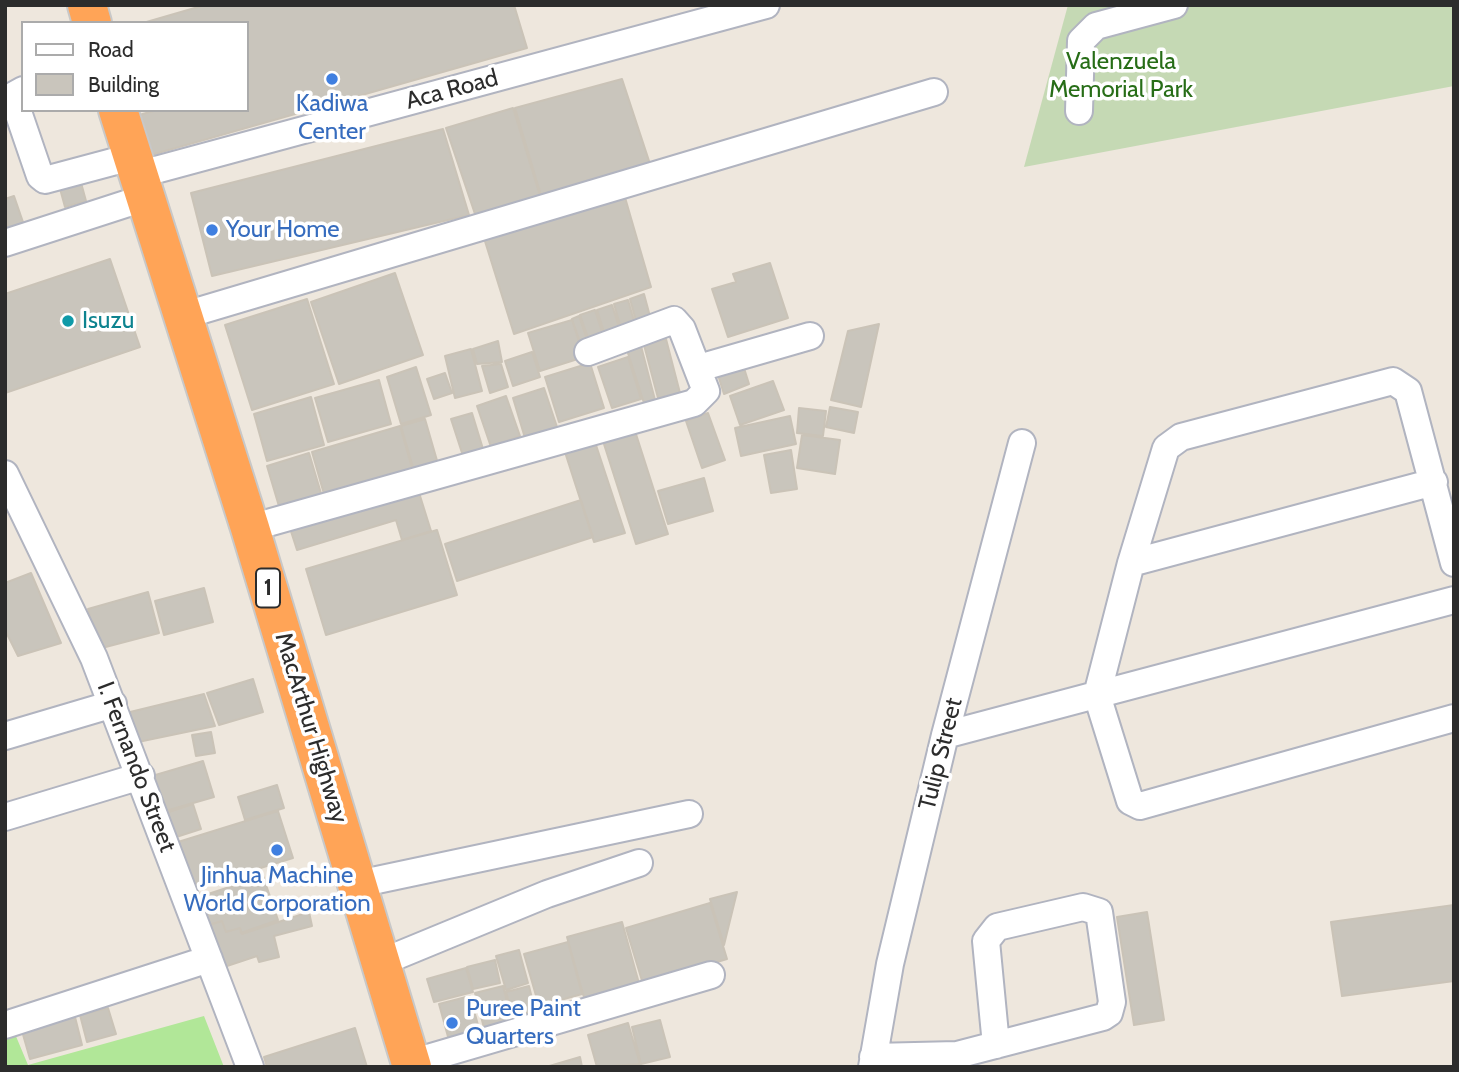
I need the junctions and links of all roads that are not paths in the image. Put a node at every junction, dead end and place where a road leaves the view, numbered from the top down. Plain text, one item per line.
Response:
1 (766, 5) edge
2 (1174, 5) edge
3 (21, 91) edge
4 (934, 92) dead end
5 (1079, 111) dead end
6 (119, 112) edge
7 (137, 177) junction
8 (5, 243) edge
9 (182, 316) junction
10 (810, 336) dead end
11 (588, 352) dead end
12 (699, 368) junction
13 (1022, 443) dead end
14 (5, 474) edge
15 (1434, 482) junction
16 (250, 528) junction
17 (1131, 563) junction
18 (1454, 563) edge
19 (1454, 600) edge
20 (1097, 695) junction
21 (113, 704) junction
22 (1454, 719) edge
23 (945, 735) junction
24 (5, 736) edge
25 (141, 776) junction
26 (689, 814) dead end
27 (5, 817) edge
28 (639, 863) dead end
29 (358, 884) junction
30 (209, 959) junction
31 (382, 961) junction
32 (711, 975) dead end
33 (5, 1025) edge
34 (996, 1045) junction
35 (872, 1062) edge
36 (412, 1065) edge
37 (250, 1067) edge

1 - 7 street, Aca Road
2 - 5 street
3 - 7 street
4 - 9 street
6 - 7 highway, MacArthur Highway / 1
7 - 8 street
7 - 9 highway, MacArthur Highway / 1
9 - 16 highway, MacArthur Highway / 1
10 - 12 street
11 - 12 street
12 - 16 street
13 - 23 street, Tulip Street
14 - 21 street, I. Fernando Street
15 - 17 street
15 - 17 street
15 - 18 street
16 - 29 highway, MacArthur Highway / 1
17 - 20 street
19 - 20 street
20 - 22 street
20 - 23 street
21 - 24 street
21 - 25 street, I. Fernando Street
23 - 35 street, Tulip Street
25 - 27 street
25 - 30 street, I. Fernando Street
26 - 29 street
28 - 31 street
29 - 31 highway, MacArthur Highway / 1
30 - 33 street
30 - 37 street, I. Fernando Street
31 - 36 highway, MacArthur Highway / 1
32 - 36 street
34 - 34 street
34 - 35 street

